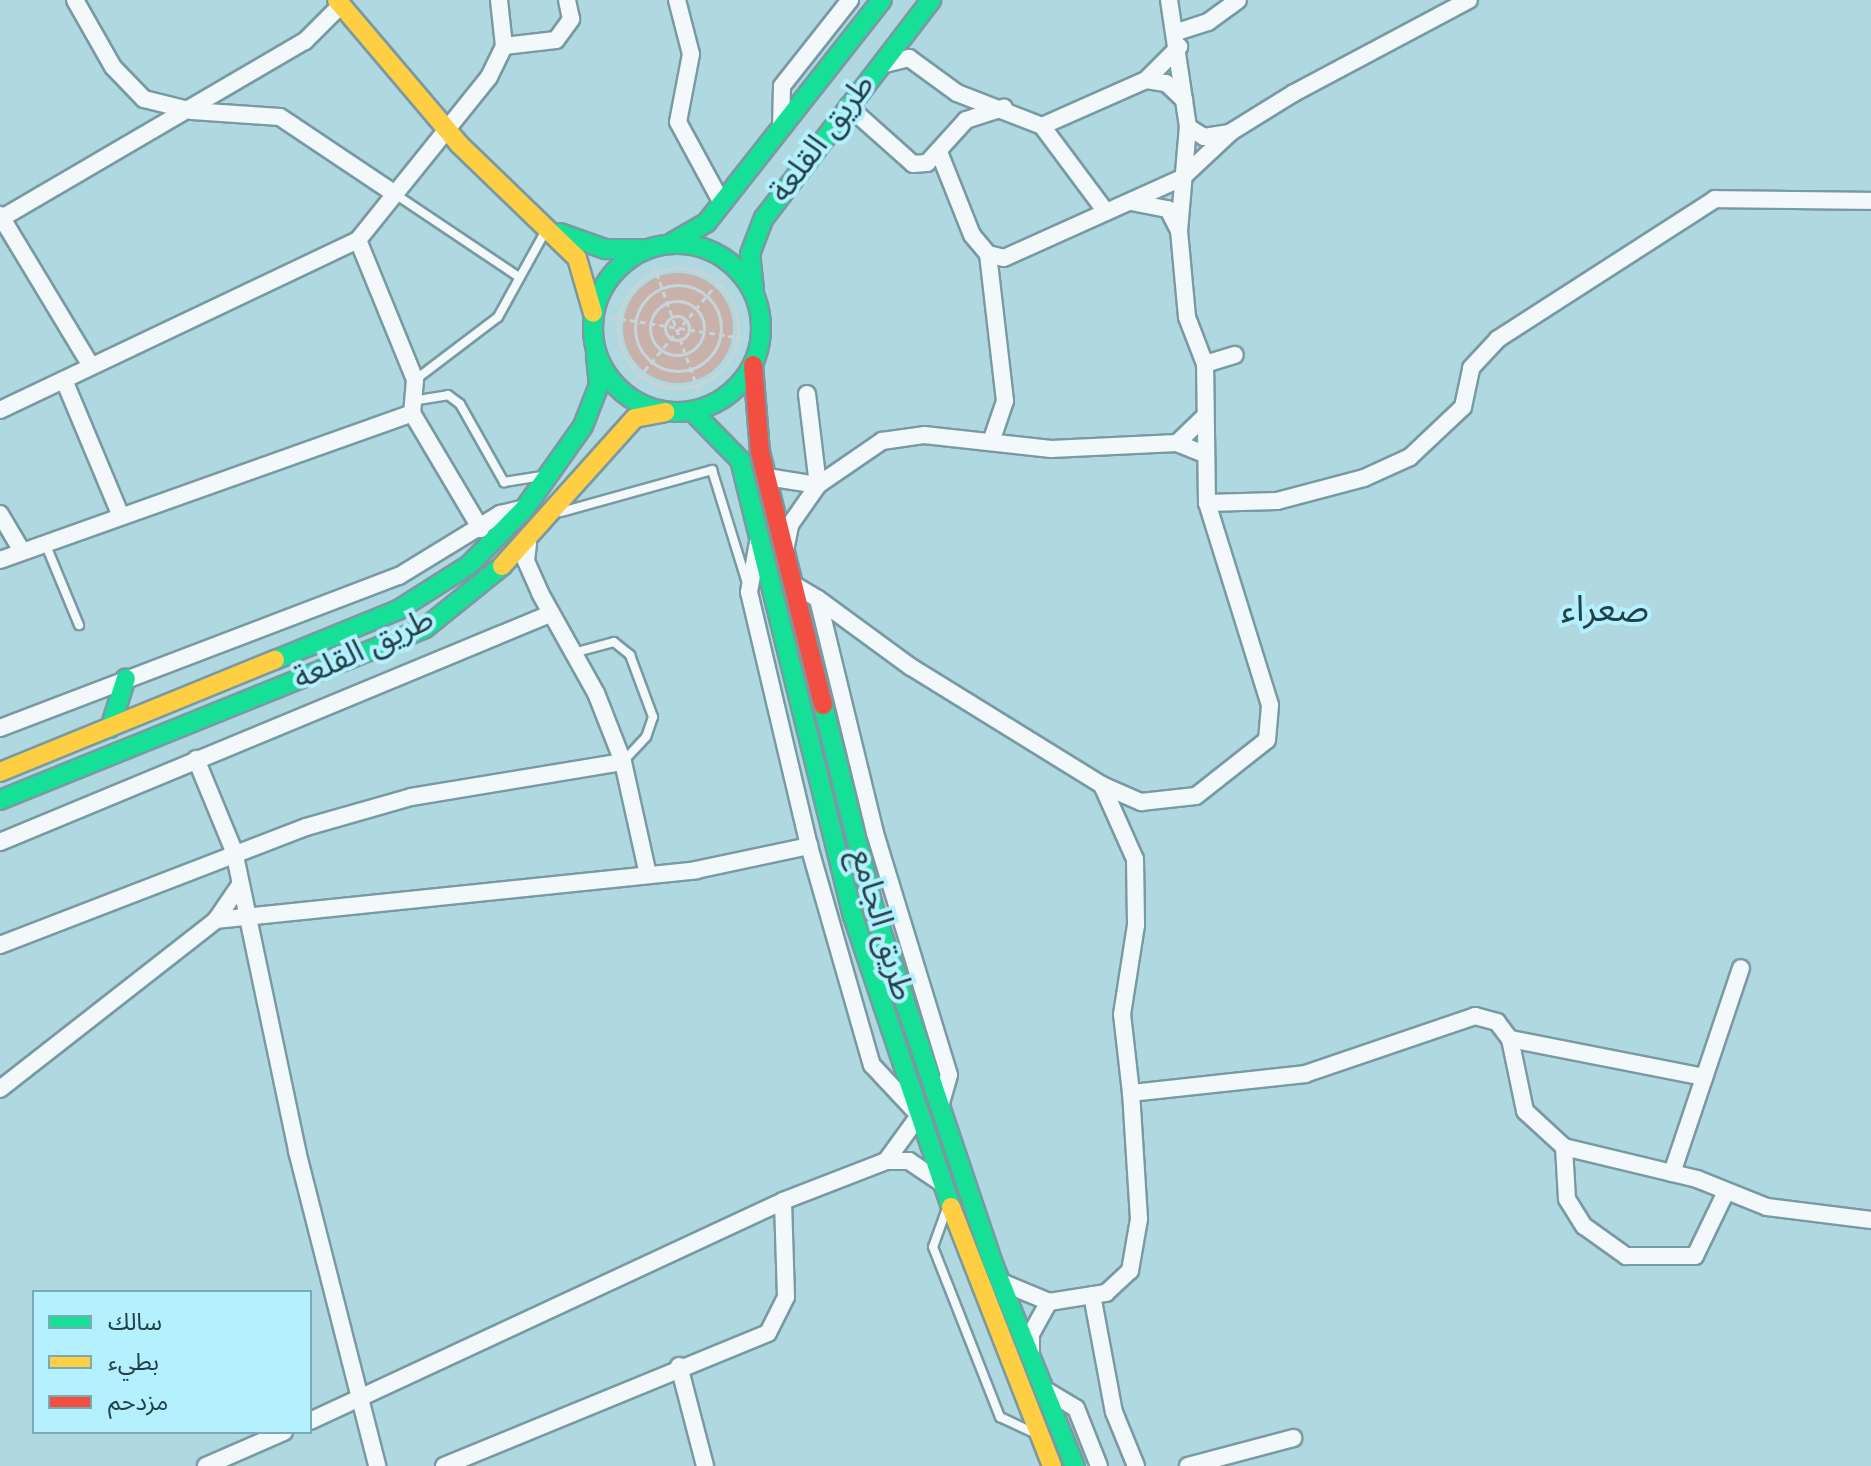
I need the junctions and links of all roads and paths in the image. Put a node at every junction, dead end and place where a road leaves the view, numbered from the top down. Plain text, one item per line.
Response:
1 (75, 0) edge
2 (499, 0) edge
3 (567, 0) edge
4 (677, 0) edge
5 (850, 0) edge
6 (882, 0) edge
7 (931, 0) edge
8 (1169, 0) edge
9 (1238, 0) edge
10 (1469, 0) edge
11 (339, 3) edge
12 (1178, 40) junction
13 (504, 46) junction
14 (873, 71) junction
15 (1146, 80) junction
16 (957, 93) junction
17 (1184, 100) junction
18 (848, 106) junction
19 (1004, 108) junction
20 (192, 111) junction
21 (1065, 119) junction
22 (966, 120) junction
23 (1042, 126) junction
24 (444, 127) junction
25 (1188, 127) junction
26 (781, 128) junction
27 (1231, 132) junction
28 (1063, 144) junction
29 (939, 152) junction
30 (1182, 178) junction
31 (395, 194) junction
32 (1871, 201) edge
33 (1129, 202) junction
34 (722, 203) junction
35 (1106, 212) junction
36 (1, 217) edge
37 (549, 226) junction
38 (1179, 231) junction
39 (358, 240) junction
40 (669, 244) junction
41 (647, 249) junction
42 (988, 254) junction
43 (733, 265) junction
44 (657, 271) junction
45 (516, 275) junction
46 (716, 281) junction
47 (663, 287) junction
48 (754, 291) junction
49 (705, 295) junction
50 (668, 303) junction
51 (695, 307) junction
52 (593, 315) junction
53 (673, 316) junction
54 (685, 318) junction
55 (618, 319) junction
56 (635, 321) junction
57 (651, 324) junction
58 (665, 326) junction
59 (677, 328) junction
60 (689, 330) junction
61 (704, 332) junction
62 (720, 335) junction
63 (738, 337) junction
64 (670, 338) junction
65 (680, 340) junction
66 (761, 341) junction
67 (661, 349) junction
68 (685, 353) junction
69 (596, 355) junction
70 (1235, 355) dead end
71 (651, 361) junction
72 (1205, 364) junction
73 (753, 365) junction
74 (91, 366) junction
75 (691, 368) junction
76 (640, 375) junction
77 (64, 380) junction
78 (415, 380) junction
79 (697, 385) junction
80 (625, 394) junction
81 (807, 394) dead end
82 (415, 406) junction
83 (698, 409) junction
84 (0, 410) edge
85 (665, 412) junction
86 (1205, 416) junction
87 (992, 439) junction
88 (1177, 443) junction
89 (1206, 455) junction
90 (552, 473) junction
91 (767, 477) junction
92 (818, 485) junction
93 (1207, 503) junction
94 (525, 508) junction
95 (555, 511) junction
96 (0, 514) edge
97 (120, 514) junction
98 (481, 529) junction
99 (759, 536) junction
100 (45, 543) junction
101 (528, 544) junction
102 (22, 551) junction
103 (785, 551) junction
104 (0, 560) edge
105 (793, 584) junction
106 (749, 592) junction
107 (818, 599) junction
108 (550, 614) junction
109 (79, 625) dead end
110 (572, 653) junction
111 (126, 678) junction
112 (0, 728) edge
113 (110, 728) junction
114 (196, 759) junction
115 (623, 762) junction
116 (0, 772) edge
117 (1102, 785) junction
118 (0, 800) edge
119 (0, 842) edge
120 (809, 846) junction
121 (234, 851) junction
122 (647, 870) junction
123 (240, 885) junction
124 (250, 919) junction
125 (216, 920) junction
126 (0, 945) edge
127 (1741, 968) dead end
128 (1510, 1039) junction
129 (1704, 1077) junction
130 (0, 1089) edge
131 (1131, 1093) junction
132 (939, 1112) junction
133 (917, 1114) junction
134 (1564, 1147) junction
135 (886, 1161) junction
136 (1672, 1173) junction
137 (942, 1183) junction
138 (1726, 1192) junction
139 (783, 1201) junction
140 (949, 1203) junction
141 (1871, 1220) edge
142 (1000, 1281) junction
143 (1092, 1295) junction
144 (1049, 1302) junction
145 (1032, 1360) junction
146 (679, 1366) junction
147 (1044, 1389) junction
148 (356, 1401) junction
149 (312, 1420) edge
150 (279, 1434) edge
151 (1039, 1434) junction
152 (1293, 1438) dead end
153 (1049, 1462) edge
154 (206, 1466) edge
155 (377, 1466) edge
156 (444, 1466) edge
157 (705, 1466) edge
158 (1075, 1466) edge
159 (1099, 1466) edge
160 (1136, 1466) edge
161 (1188, 1466) edge

1 - 20 street
2 - 13 street
3 - 13 street
4 - 34 street
5 - 26 street
6 - 26 main road, طريق القلعة
7 - 14 main road, طريق القلعة
8 - 12 street
9 - 12 street
10 - 27 street
11 - 20 street
11 - 24 main road
12 - 15 street
12 - 17 street
13 - 24 street
14 - 16 street
14 - 18 main road, طريق القلعة
15 - 17 street
15 - 21 street
16 - 19 street
16 - 22 street
17 - 25 street
18 - 29 street
18 - 48 main road, طريق القلعة
19 - 22 street
19 - 23 street
20 - 31 street
20 - 36 street
21 - 23 street
21 - 28 street
22 - 29 street
23 - 28 street
24 - 31 street
24 - 37 main road
25 - 27 street
25 - 30 street
26 - 34 main road, طريق القلعة
27 - 30 street
28 - 35 street
29 - 42 street
30 - 33 street
30 - 38 street
31 - 39 street
31 - 45 lane
32 - 93 street
33 - 35 street
33 - 38 street
34 - 40 main road, طريق القلعة
35 - 42 street
36 - 74 street
37 - 41 main road
37 - 45 lane
37 - 52 main road, طريق القلعة
38 - 72 street
39 - 74 street
39 - 78 street
40 - 41 main road
40 - 43 main road
41 - 44 path
41 - 52 main road
42 - 87 street
43 - 46 path
43 - 48 main road
44 - 46 path
44 - 47 path
44 - 55 path
45 - 78 lane
46 - 49 path
46 - 63 path
47 - 49 path
47 - 50 path
47 - 56 path
48 - 66 main road, طريق القلعة
49 - 51 path
49 - 62 path
50 - 51 path
50 - 53 path
50 - 57 path
51 - 54 path
51 - 61 path
52 - 55 path
52 - 69 main road, طريق القلعة
53 - 54 path
53 - 58 path
53 - 59 path
54 - 59 path
54 - 60 path
55 - 56 path
55 - 76 path
56 - 57 path
56 - 71 path
57 - 58 path
57 - 67 path
58 - 59 path
58 - 64 path
59 - 60 path
59 - 64 path
59 - 65 path
60 - 61 path
60 - 65 path
61 - 62 path
61 - 68 path
62 - 63 path
62 - 75 path
63 - 66 path
63 - 79 path
64 - 65 path
64 - 67 path
65 - 68 path
66 - 73 main road
67 - 68 path
67 - 71 path
68 - 75 path
69 - 80 main road
69 - 90 main road, طريق القلعة
70 - 72 street
71 - 75 path
71 - 76 path
72 - 86 street
73 - 83 main road
73 - 91 main road, طريق الجامع
74 - 77 street
75 - 79 path
76 - 79 path
76 - 80 path
77 - 84 street
77 - 97 street
78 - 82 street
79 - 83 path
80 - 85 main road
81 - 92 street
82 - 90 lane
82 - 97 street
82 - 98 street
83 - 85 main road
83 - 99 main road, طريق الجامع
85 - 95 main road, طريق القلعة
86 - 88 street
86 - 89 street
87 - 88 street
87 - 92 street
88 - 89 street
89 - 93 street
90 - 94 main road, طريق القلعة
91 - 92 street
91 - 103 main road, طريق الجامع
92 - 103 street
93 - 117 street
94 - 98 street
94 - 113 main road, طريق القلعة
95 - 101 main road, طريق القلعة
95 - 106 lane
96 - 102 street
97 - 100 street
98 - 111 street
99 - 106 street
99 - 133 main road, طريق الجامع
100 - 102 street
100 - 109 lane
101 - 108 street
101 - 118 main road, طريق القلعة
102 - 104 street
103 - 105 main road, طريق الجامع
105 - 107 street
105 - 132 main road, طريق الجامع
106 - 120 street
107 - 117 street
107 - 132 street
108 - 110 street
108 - 114 street
110 - 115 street
110 - 115 lane
111 - 112 street
111 - 113 main road
113 - 116 main road, طريق القلعة
114 - 119 street
114 - 121 street
115 - 121 street
115 - 122 street
117 - 131 street
120 - 122 street
120 - 133 street
121 - 123 street
121 - 126 street
122 - 124 street
123 - 124 street
123 - 125 street
124 - 125 street
124 - 148 street
125 - 130 street
127 - 129 street
128 - 129 street
128 - 131 street
128 - 134 street
129 - 136 street
131 - 143 street
132 - 142 main road, طريق الجامع
133 - 135 street
133 - 137 main road, طريق الجامع
134 - 136 street
134 - 138 street
135 - 137 street
135 - 139 street
136 - 138 street
137 - 140 main road, طريق الجامع
138 - 141 street
139 - 146 street
139 - 148 street
140 - 151 main road, طريق الجامع
140 - 151 lane
142 - 144 street
142 - 145 main road, طريق الجامع
143 - 144 street
143 - 160 street
144 - 145 street
145 - 147 main road, طريق الجامع
146 - 156 street
146 - 157 street
147 - 158 main road, طريق الجامع
147 - 159 street
148 - 149 street
148 - 155 street
150 - 154 street
151 - 153 main road, طريق الجامع
152 - 161 street

